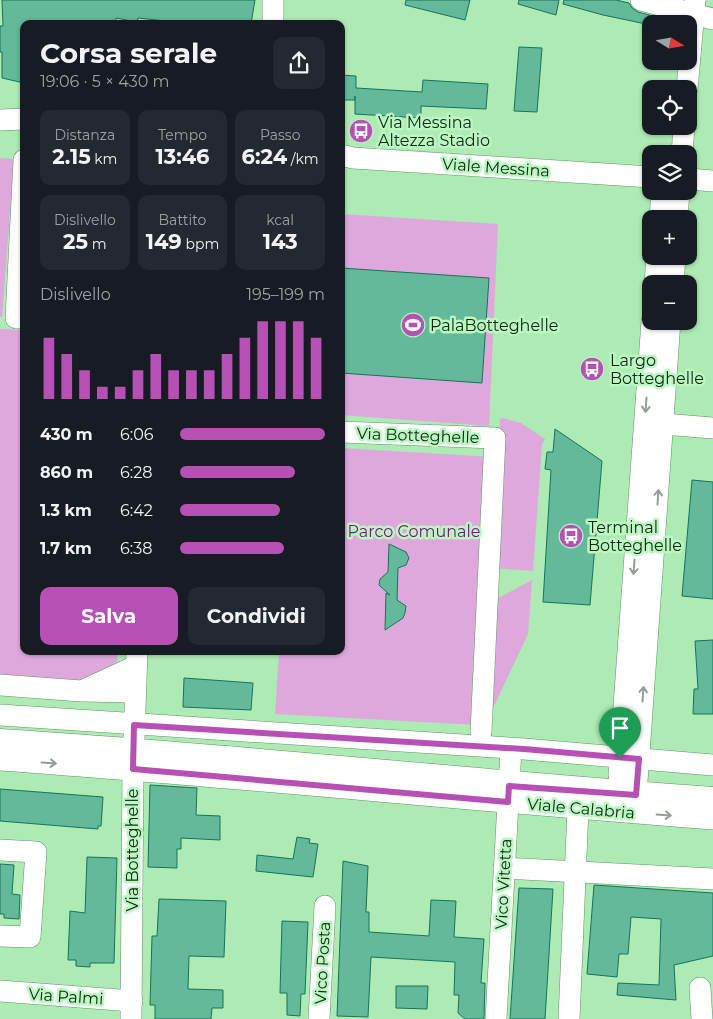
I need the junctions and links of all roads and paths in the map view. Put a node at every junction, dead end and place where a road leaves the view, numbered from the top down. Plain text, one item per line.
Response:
1 (274, 0) edge
2 (641, 0) edge
3 (700, 11) edge
4 (273, 20) edge
5 (688, 80) edge
6 (20, 119) edge
7 (0, 120) edge
8 (345, 156) edge
9 (642, 176) edge
10 (697, 180) edge
11 (713, 181) edge
12 (20, 239) edge
13 (20, 318) edge
14 (652, 330) edge
15 (669, 330) edge
16 (664, 424) junction
17 (713, 428) edge
18 (345, 432) edge
19 (136, 659) edge
20 (0, 685) edge
21 (81, 691) junction
22 (135, 692) junction
23 (0, 715) edge
24 (0, 726) edge
25 (481, 732) dead end
26 (0, 744) edge
27 (133, 745) junction
28 (0, 760) edge
29 (713, 765) edge
30 (630, 773) junction
31 (509, 776) junction
32 (713, 782) edge
33 (713, 801) edge
34 (578, 808) junction
35 (713, 819) edge
36 (0, 850) edge
37 (504, 868) junction
38 (576, 872) junction
39 (713, 879) edge
40 (325, 906) dead end
41 (0, 936) edge
42 (700, 988) dead end
43 (0, 991) edge
44 (131, 1010) edge
45 (319, 1019) edge
46 (496, 1019) edge
47 (569, 1019) edge
48 (702, 1019) edge

1 - 4 street
2 - 3 street
3 - 5 street
6 - 7 street
8 - 9 street, Viale Messina
10 - 11 street
12 - 13 street
14 -> 30 street
15 - 16 street
16 - 17 street
30 -> 16 street
18 - 25 street, Via Botteghelle
19 - 21 street
19 - 22 street, Via Botteghelle
20 - 21 street
21 - 22 street
22 - 27 street, Via Botteghelle
23 - 27 street, Viale Calabria
24 - 27 main road, Viale Calabria
26 - 27 main road, Viale Calabria
28 -> 27 street, Viale Calabria
27 - 31 main road, Viale Calabria
27 - 31 street, Viale Calabria
27 - 44 street, Via Botteghelle
29 - 30 street, Viale Calabria
30 - 31 main road, Viale Calabria
30 - 31 street, Viale Calabria
30 - 32 main road, Viale Calabria
30 - 33 main road, Viale Calabria
31 - 34 street, Viale Calabria
31 - 37 street, Vico Vitetta
34 -> 35 street, Viale Calabria
34 - 38 street
36 - 41 street
37 - 38 street
37 - 46 street, Vico Vitetta
38 - 39 street
38 - 47 street
40 - 45 street, Vico Posta
42 - 48 street
43 - 44 street, Via Palmi

